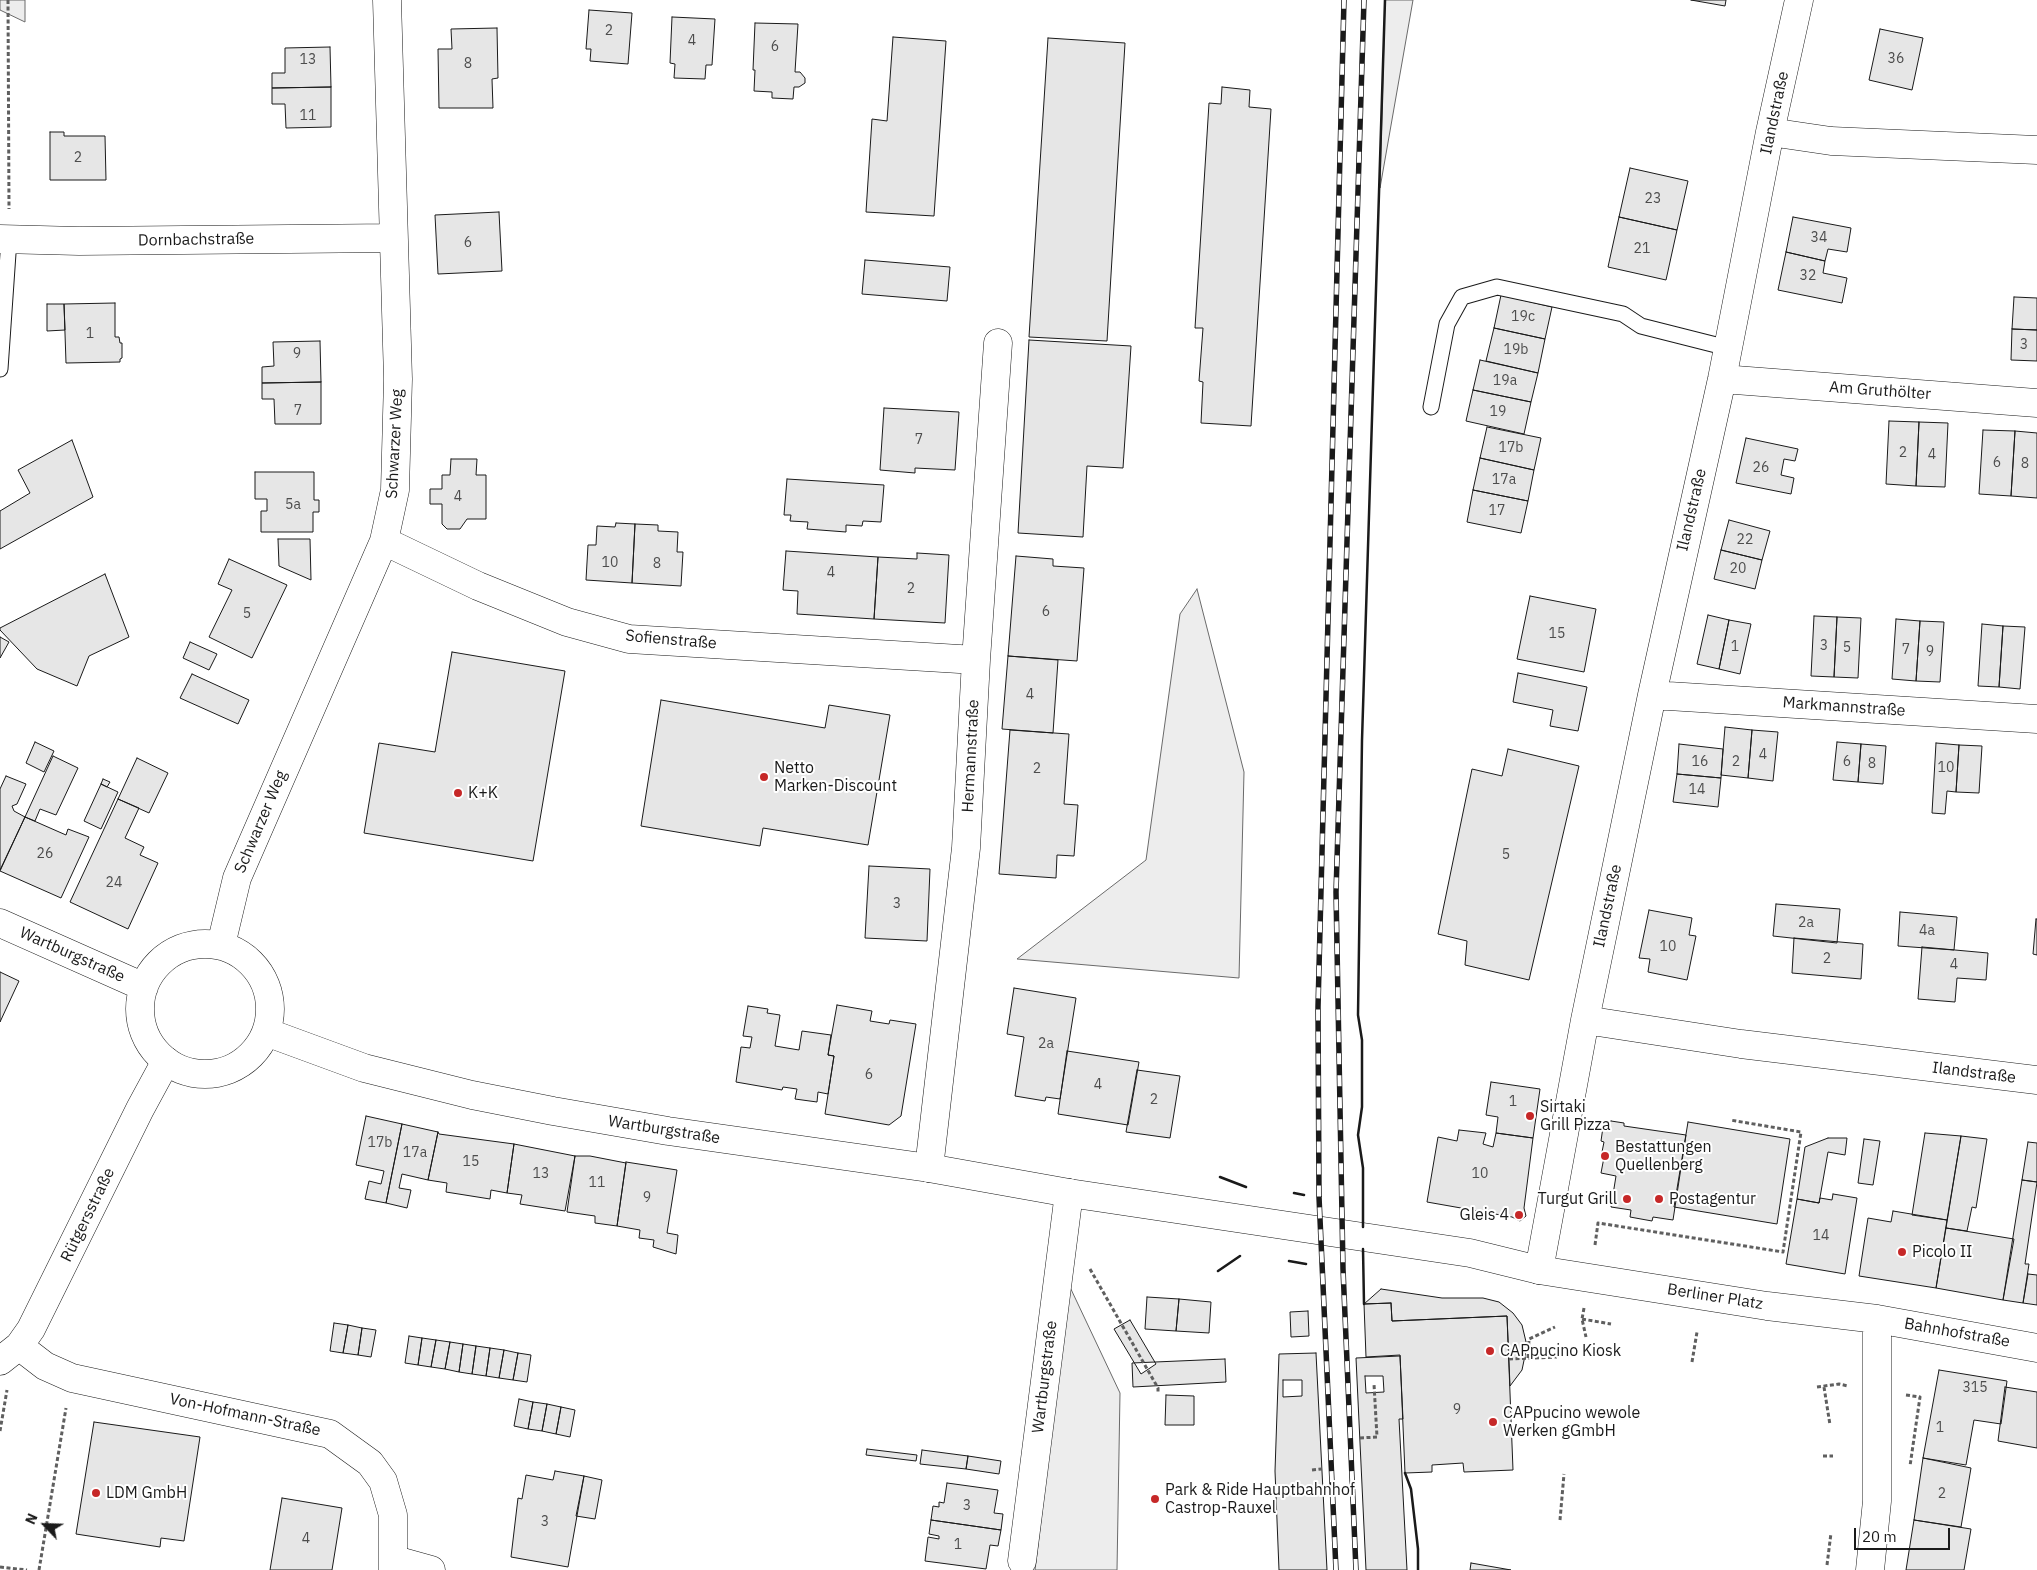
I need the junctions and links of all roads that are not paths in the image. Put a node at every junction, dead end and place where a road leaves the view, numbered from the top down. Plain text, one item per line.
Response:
1 (387, 0) edge
2 (1799, 0) edge
3 (1770, 132) junction
4 (2037, 150) edge
5 (393, 238) junction
6 (4, 239) edge
7 (998, 343) dead end
8 (1728, 348) junction
9 (0, 369) edge
10 (1722, 379) junction
11 (2037, 403) edge
12 (1431, 407) dead end
13 (384, 541) junction
14 (976, 660) junction
15 (1652, 695) junction
16 (2037, 718) edge
17 (0, 923) edge
18 (221, 945) junction
19 (144, 987) junction
20 (1585, 1020) junction
21 (266, 1032) junction
22 (166, 1061) junction
23 (2037, 1080) edge
24 (929, 1168) junction
25 (1069, 1193) junction
26 (1306, 1229) joint
27 (1539, 1270) junction
28 (1877, 1319) junction
29 (2037, 1348) edge
30 (10, 1354) edge
31 (1022, 1561) dead end
32 (394, 1565) edge
33 (431, 1570) edge
34 (1870, 1570) edge

1 - 5 street, Schwarzer Weg
2 - 3 street, Ilandstraße
3 - 4 street
3 - 8 street, Ilandstraße
5 - 6 street, Dornbachstraße
5 - 13 street, Schwarzer Weg
6 - 9 lane
7 - 14 street, Hermannstraße
8 - 10 street, Ilandstraße
8 - 12 lane
10 - 11 street, Am Gruthölter
10 - 15 street, Ilandstraße
13 - 14 street, Sofienstraße
13 - 18 street, Schwarzer Weg
14 - 24 street, Hermannstraße
15 - 16 street, Markmannstraße
15 - 20 street, Ilandstraße
17 - 19 street, Wartburgstraße
18 - 19 street
18 - 21 street
19 - 22 street
20 - 23 street, Ilandstraße
20 - 27 street, Ilandstraße
21 - 22 street
21 - 24 street, Wartburgstraße
22 - 30 street, Rütgersstraße
24 - 25 street, Wartburgstraße
25 - 26 street, Wartburgstraße
25 - 31 street, Wartburgstraße
26 - 27 street, Berliner Platz
27 - 28 street, Berliner Platz
28 - 29 street, Bahnhofstraße
28 - 34 street
30 - 32 street, Von-Hofmann-Straße
32 - 33 street, Von-Hofmann-Straße

